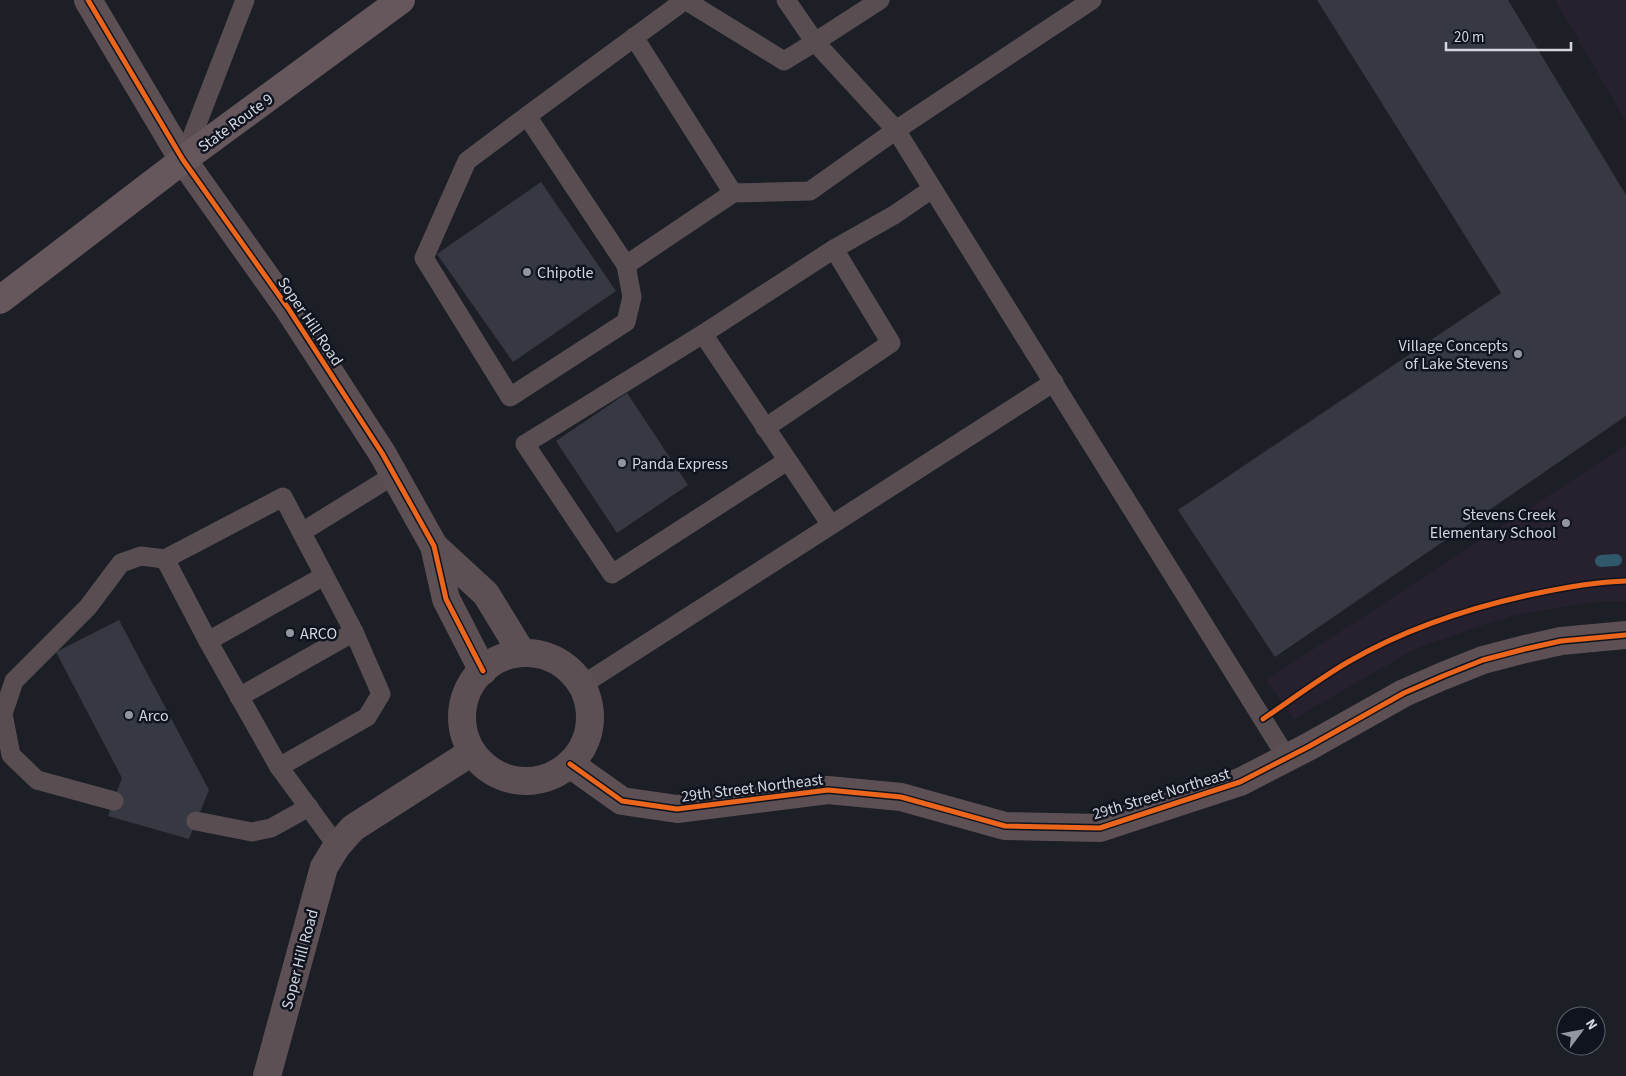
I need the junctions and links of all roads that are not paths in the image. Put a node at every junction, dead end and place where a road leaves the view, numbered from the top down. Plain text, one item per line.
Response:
1 (88, 0) edge
2 (245, 0) edge
3 (401, 0) edge
4 (786, 0) edge
5 (880, 0) edge
6 (1092, 0) edge
7 (634, 37) junction
8 (815, 42) junction
9 (527, 116) junction
10 (896, 130) junction
11 (183, 160) junction
12 (932, 188) junction
13 (733, 192) junction
14 (834, 249) junction
15 (626, 265) junction
16 (0, 300) edge
17 (703, 334) junction
18 (1054, 382) junction
19 (765, 428) junction
20 (787, 461) junction
21 (394, 475) junction
22 (831, 525) junction
23 (302, 532) junction
24 (434, 546) junction
25 (165, 559) junction
26 (324, 576) junction
27 (354, 632) junction
28 (1626, 635) edge
29 (208, 641) junction
30 (522, 653) junction
31 (483, 671) junction
32 (582, 685) junction
33 (239, 697) junction
34 (472, 752) junction
35 (1287, 758) junction
36 (570, 764) junction
37 (279, 767) junction
38 (114, 801) dead end
39 (309, 808) junction
40 (196, 821) dead end
41 (337, 846) junction
42 (267, 1076) edge

1 - 11 street, Soper Hill Road
2 - 11 lane
3 - 11 main road, State Route 9
4 - 8 lane
5 - 8 lane
6 - 10 lane
7 - 8 lane
7 - 9 lane
7 - 13 lane
8 - 10 lane
9 - 15 lane
9 - 15 lane
10 - 12 lane
10 - 13 lane
11 - 16 main road, State Route 9
11 - 21 street, Soper Hill Road
12 - 14 lane
12 - 18 lane
13 - 15 lane
14 - 17 lane
14 - 19 lane
17 - 19 lane
17 - 20 lane
18 - 22 lane
18 - 35 lane
19 - 20 lane
20 - 22 lane
21 - 23 lane
21 - 24 street, Soper Hill Road
22 - 32 lane
23 - 25 lane
23 - 26 lane
24 - 30 street
24 - 31 street, Soper Hill Road
25 - 29 lane
25 - 38 lane
26 - 27 lane
26 - 29 lane
27 - 33 lane
27 - 37 lane
28 - 35 street, 29th Street Northeast
29 - 33 lane
30 - 31 street
30 - 32 street
31 - 34 street
32 - 36 street
33 - 37 lane
34 - 36 street
34 - 41 street, Soper Hill Road
35 - 36 street, 29th Street Northeast
37 - 39 lane
39 - 40 lane
39 - 41 lane
41 - 42 street, Soper Hill Road

